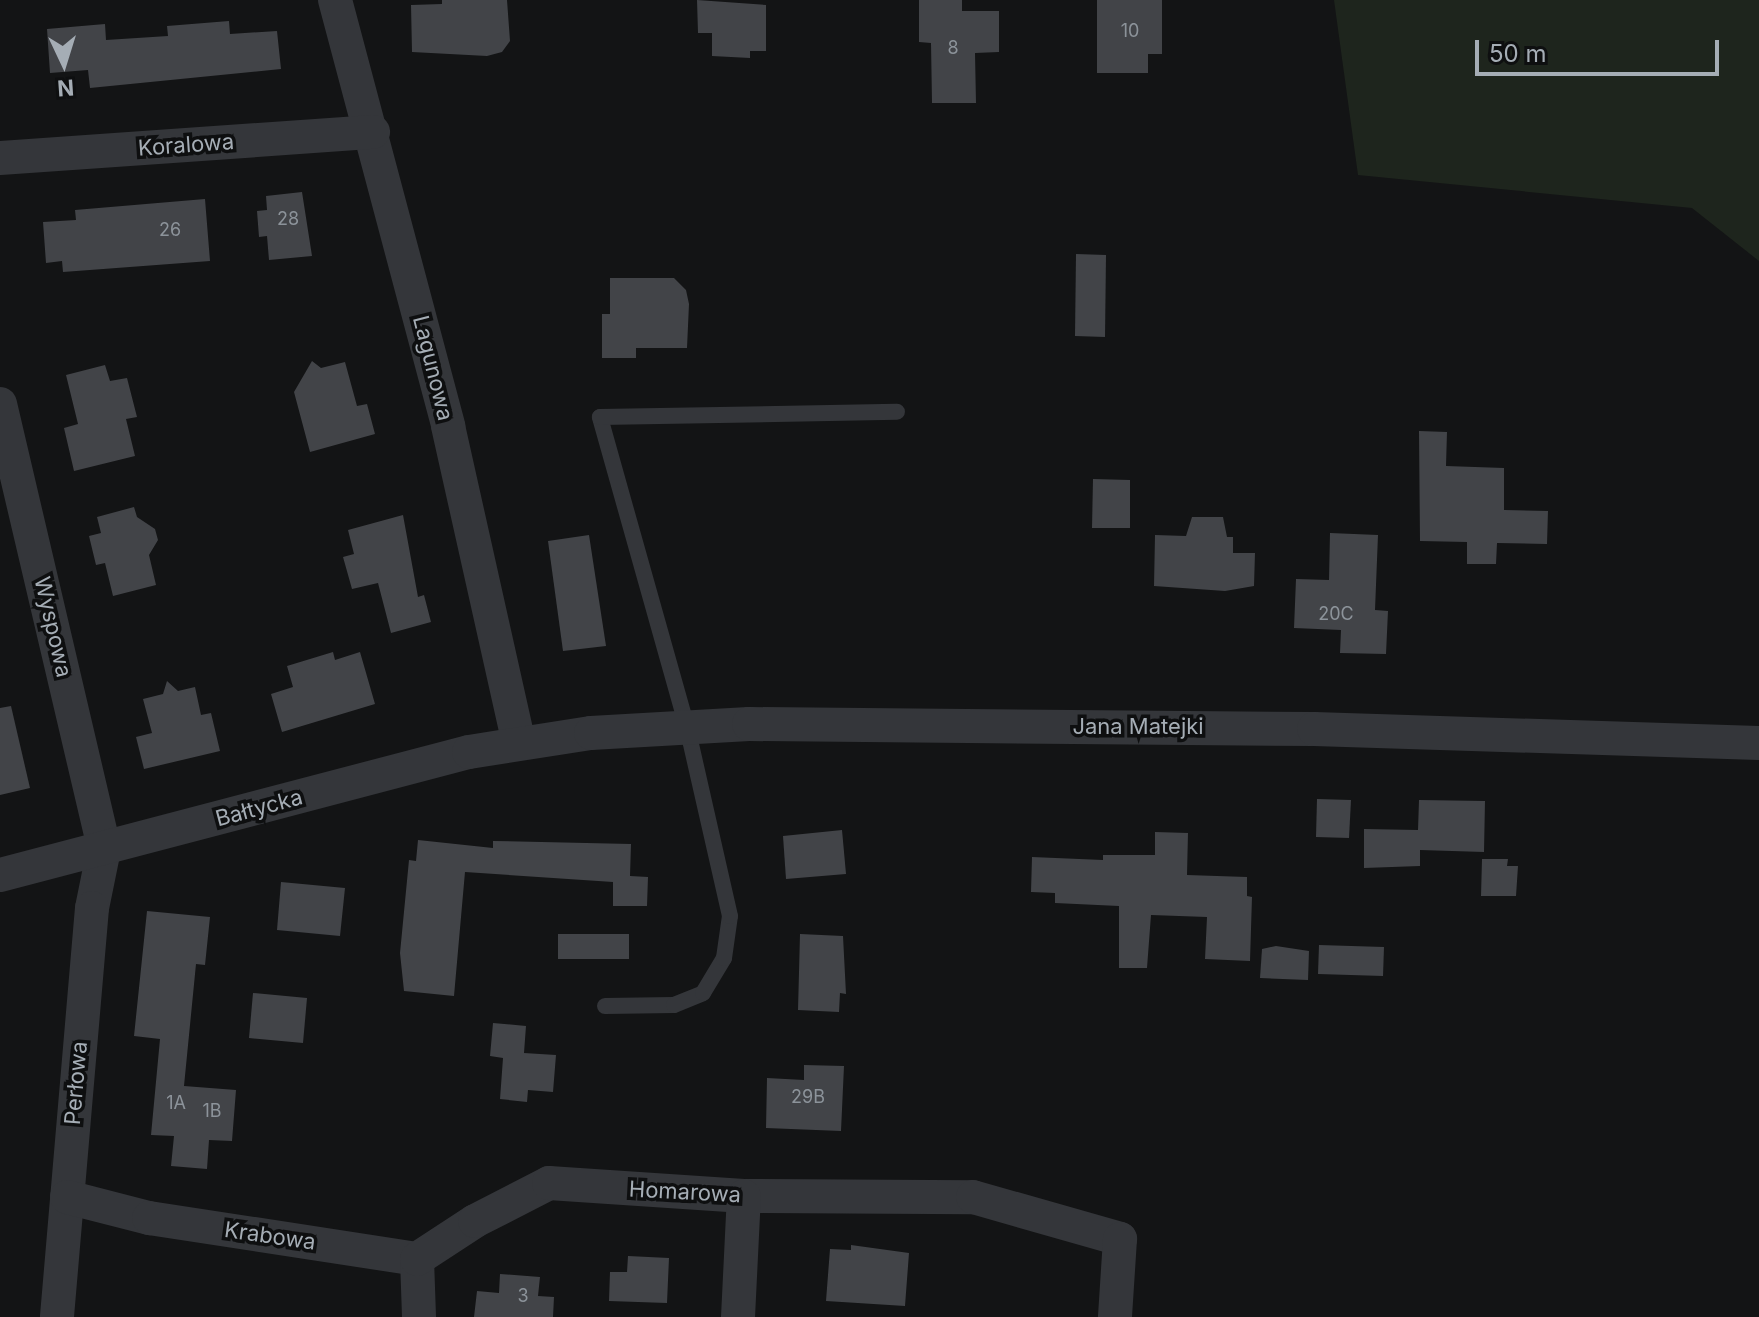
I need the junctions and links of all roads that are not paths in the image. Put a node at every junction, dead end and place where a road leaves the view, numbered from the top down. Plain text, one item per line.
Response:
1 (335, 0) edge
2 (373, 132) junction
3 (0, 158) edge
4 (0, 404) edge
5 (897, 412) dead end
6 (9, 481) edge
7 (687, 727) junction
8 (518, 740) junction
9 (1759, 743) edge
10 (104, 849) junction
11 (0, 875) edge
12 (605, 1006) dead end
13 (744, 1196) junction
14 (67, 1197) junction
15 (417, 1259) junction
16 (57, 1317) edge
17 (419, 1317) edge
18 (738, 1317) edge
19 (1115, 1317) edge

1 - 2 street, Lagunowa
2 - 3 street, Koralowa
2 - 8 street, Lagunowa
4 - 6 street, Wyspowa
5 - 7 lane
6 - 10 street, Wyspowa
7 - 8 street, Jana Matejki
7 - 9 street, Jana Matejki
7 - 12 lane
8 - 10 street, Bałtycka
10 - 11 street, Bałtycka
10 - 14 street, Perłowa
13 - 15 street, Homarowa
13 - 18 street
13 - 19 street, Homarowa
14 - 15 street, Krabowa
14 - 16 street, Perłowa
15 - 17 street

